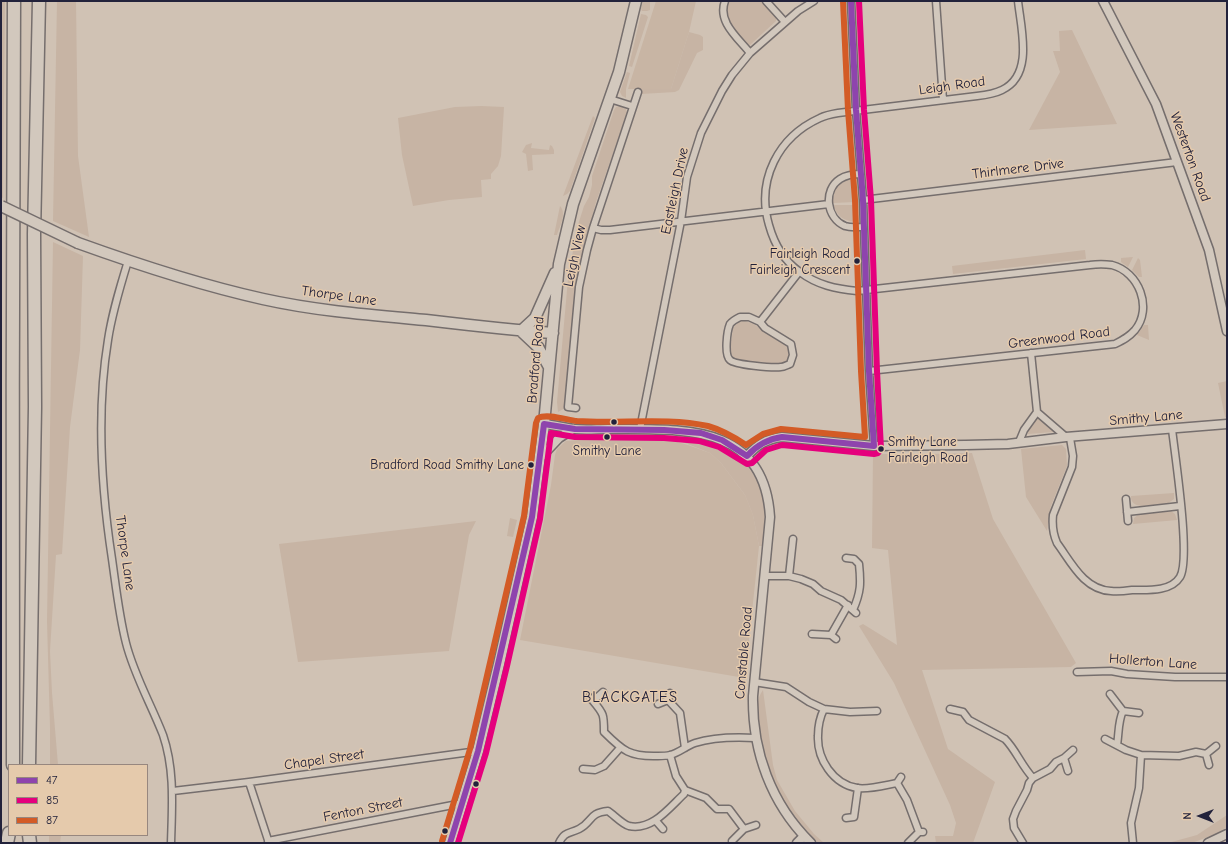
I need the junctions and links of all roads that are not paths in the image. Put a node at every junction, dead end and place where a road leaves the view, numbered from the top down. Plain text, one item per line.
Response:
1 (14, 1) edge
2 (38, 1) edge
3 (636, 1) edge
4 (725, 1) edge
5 (766, 1) edge
6 (814, 1) edge
7 (851, 1) edge
8 (936, 1) edge
9 (1018, 1) edge
10 (1103, 1) edge
11 (785, 22) junction
12 (750, 53) junction
13 (638, 92) dead end
14 (610, 99) junction
15 (944, 100) junction
16 (632, 106) junction
17 (856, 110) junction
18 (1177, 162) junction
19 (861, 174) junction
20 (863, 200) junction
21 (829, 204) junction
22 (1, 206) edge
23 (765, 211) junction
24 (681, 221) junction
25 (863, 227) junction
26 (593, 228) junction
27 (128, 261) junction
28 (559, 264) junction
29 (799, 272) junction
30 (866, 291) junction
31 (760, 322) junction
32 (521, 331) junction
33 (1227, 331) edge
34 (552, 333) junction
35 (1031, 353) junction
36 (549, 367) junction
37 (869, 371) junction
38 (576, 408) dead end
39 (1038, 412) junction
40 (544, 424) junction
41 (1227, 424) edge
42 (573, 429) junction
43 (640, 429) junction
44 (1172, 429) junction
45 (1068, 438) junction
46 (1019, 442) junction
47 (874, 446) junction
48 (747, 456) junction
49 (540, 458) junction
50 (1126, 499) dead end
51 (1180, 506) junction
52 (1127, 512) junction
53 (1128, 521) dead end
54 (793, 539) dead end
55 (846, 558) dead end
56 (765, 576) junction
57 (789, 576) junction
58 (848, 605) junction
59 (812, 634) dead end
60 (1077, 672) dead end
61 (1227, 677) edge
62 (754, 682) junction
63 (603, 692) dead end
64 (670, 693) dead end
65 (1110, 694) dead end
66 (668, 700) junction
67 (658, 704) dead end
68 (969, 708) dead end
69 (824, 709) junction
70 (950, 709) dead end
71 (1123, 710) junction
72 (877, 711) dead end
73 (963, 712) junction
74 (1139, 713) dead end
75 (755, 738) junction
76 (1105, 739) dead end
77 (1117, 745) junction
78 (1216, 746) dead end
79 (620, 748) junction
80 (685, 748) junction
81 (1073, 750) dead end
82 (478, 751) junction
83 (1206, 754) junction
84 (670, 755) junction
85 (1141, 755) junction
86 (1064, 758) junction
87 (13, 764) edge
88 (29, 764) edge
89 (1209, 765) dead end
90 (583, 769) dead end
91 (1068, 771) dead end
92 (901, 777) dead end
93 (1033, 778) junction
94 (249, 782) junction
95 (897, 783) junction
96 (858, 788) junction
97 (685, 790) junction
98 (173, 791) junction
99 (463, 803) junction
100 (846, 818) dead end
101 (656, 820) junction
102 (756, 826) dead end
103 (663, 829) dead end
104 (744, 829) junction
105 (1227, 834) edge
106 (804, 836) junction
107 (732, 841) dead end
108 (268, 842) edge
109 (171, 843) edge
110 (450, 843) edge
111 (559, 843) edge
112 (797, 843) edge
113 (811, 843) edge
114 (908, 843) edge
115 (1023, 843) edge
116 (1133, 843) edge
117 (1208, 843) edge

1 - 87 highway
2 - 88 highway
3 - 14 main road, Bradford Road
4 - 12 street
5 - 11 street
6 - 11 street, Eastleigh Drive
7 - 17 street
8 - 15 street
9 - 15 street, Leigh Road
10 - 18 street, Westerton Road
11 - 12 street, Eastleigh Drive
12 - 24 street, Eastleigh Drive
13 - 16 street, Leigh View
14 - 16 street
14 - 28 main road, Bradford Road
15 - 17 street, Leigh Road
16 - 26 street, Leigh View
17 - 19 street
17 - 23 street, Leigh Road
18 - 20 street, Thirlmere Drive
18 - 33 street, Westerton Road
19 - 20 street
19 - 21 street
20 - 25 street
21 - 23 street
21 - 25 street
22 - 27 main road, Thorpe Lane, bridge
23 - 24 street
23 - 29 street, Greenwood Road
24 - 26 street
24 - 43 street, Eastleigh Drive
25 - 30 street
26 - 38 street, Leigh View
27 - 32 main road, Thorpe Lane
27 - 98 street, Thorpe Lane
28 - 32 main road
28 - 34 main road, Bradford Road
29 - 30 street, Greenwood Road
29 - 31 street
30 - 35 street, Greenwood Road
30 - 37 street
31 - 31 street
32 - 34 main road, Thorpe Lane
32 - 36 main road
34 - 36 main road, Bradford Road
35 - 37 street, Greenwood Road
35 - 39 street
36 - 40 main road, Bradford Road
37 - 47 street
39 - 45 street
39 - 46 street
40 - 42 street
40 - 49 main road, Bradford Road
41 - 44 street, Smithy Lane
42 - 43 street
42 - 49 street
43 - 48 street
44 - 45 street, Smithy Lane
44 - 51 street
45 - 46 street, Smithy Lane
45 - 51 street
46 - 47 street, Smithy Lane
47 - 48 street, Smithy Lane
48 - 56 street, Constable Road
49 - 82 main road, Bradford Road
50 - 52 street
51 - 52 street
52 - 53 street
54 - 57 street
55 - 58 street
56 - 57 street
56 - 62 street, Constable Road
57 - 58 street
58 - 59 street
60 - 61 street, Hollerton Lane
62 - 69 street
62 - 75 street, Constable Road
63 - 79 street
64 - 66 street
65 - 71 street
66 - 67 street
66 - 80 street
68 - 73 street
69 - 72 street
69 - 96 street
70 - 73 street
71 - 74 street
71 - 77 street
73 - 93 street
75 - 80 street
75 - 106 street, Constable Road
76 - 77 street
77 - 85 street
78 - 83 street
79 - 84 street
79 - 90 street
80 - 84 street
81 - 86 street
82 - 94 street, Chapel Street
82 - 99 main road, Bradford Road
83 - 85 street
83 - 89 street
84 - 97 street
85 - 116 street
86 - 91 street
86 - 93 street
92 - 95 street
93 - 115 street
94 - 98 street, Chapel Street
94 - 108 street
95 - 96 street
95 - 114 street
96 - 100 street
97 - 101 street
97 - 104 street
98 - 109 street, Thorpe Lane
99 - 108 street, Fenton Street
99 - 110 main road, Bradford Road
101 - 103 street
101 - 111 street
102 - 104 street
104 - 107 street
105 - 117 street
106 - 112 street
106 - 113 street, Constable Road

